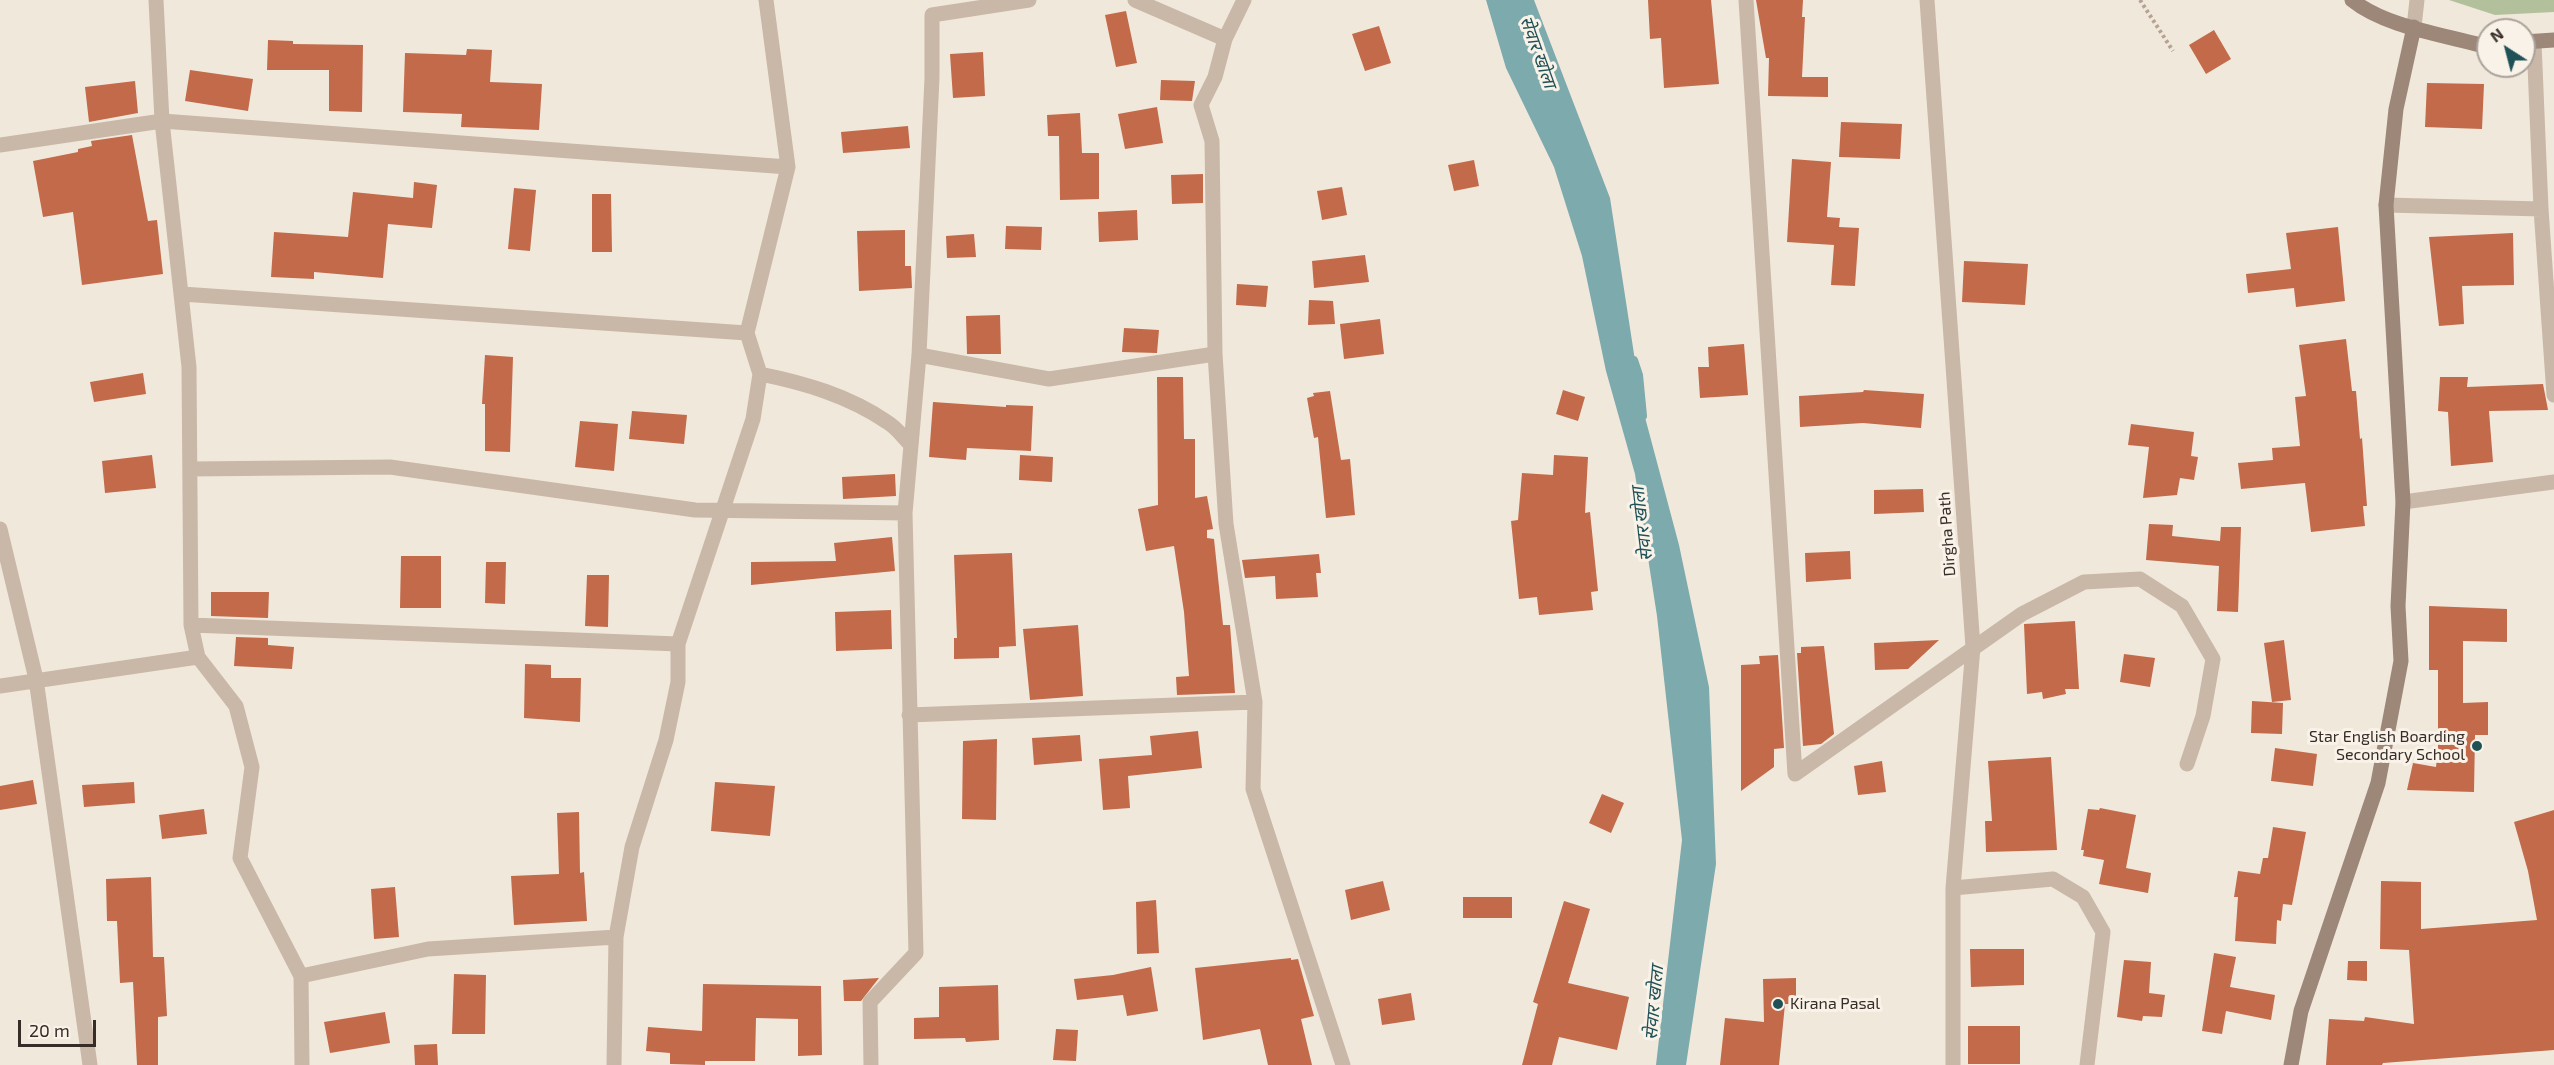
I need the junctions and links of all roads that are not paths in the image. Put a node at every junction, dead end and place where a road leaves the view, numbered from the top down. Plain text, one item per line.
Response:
1 (156, 0) edge
2 (766, 0) edge
3 (1029, 0) edge
4 (1135, 0) edge
5 (1244, 0) edge
6 (1746, 0) edge
7 (1928, 0) edge
8 (2352, 0) edge
9 (2418, 0) edge
10 (2414, 27) junction
11 (1225, 39) junction
12 (2554, 40) edge
13 (2536, 41) edge
14 (2476, 44) edge
15 (2532, 78) edge
16 (162, 121) junction
17 (0, 145) edge
18 (788, 167) junction
19 (2386, 205) junction
20 (2541, 209) junction
21 (182, 294) junction
22 (747, 333) junction
23 (1215, 354) junction
24 (919, 355) junction
25 (760, 374) junction
26 (2554, 395) edge
27 (911, 445) junction
28 (190, 469) junction
29 (2554, 482) edge
30 (2403, 502) junction
31 (724, 508) junction
32 (905, 513) junction
33 (0, 529) edge
34 (191, 625) junction
35 (678, 644) junction
36 (1973, 647) junction
37 (198, 657) junction
38 (36, 680) junction
39 (0, 686) edge
40 (1255, 702) junction
41 (909, 715) junction
42 (2187, 764) dead end
43 (1953, 888) junction
44 (616, 937) junction
45 (301, 976) junction
46 (90, 1065) edge
47 (302, 1065) edge
48 (614, 1065) edge
49 (871, 1065) edge
50 (1343, 1065) edge
51 (1953, 1065) edge
52 (2087, 1065) edge
53 (2291, 1065) edge

1 - 16 street
2 - 18 street
3 - 24 street
4 - 11 street
5 - 11 street
6 - 36 street
7 - 36 street, Dirgha Path
8 - 10 street
9 - 10 street
10 - 14 street
10 - 19 street
11 - 23 street
12 - 13 street
15 - 20 street
16 - 17 street
16 - 18 street
16 - 21 street
18 - 22 street
19 - 20 street
19 - 30 street
20 - 26 street
21 - 22 street
21 - 28 street
22 - 25 street
23 - 24 street
23 - 40 street
24 - 27 street
25 - 27 street
25 - 31 street
27 - 32 street
28 - 31 street
28 - 34 street
29 - 30 street
30 - 53 street
31 - 32 street
31 - 35 street
32 - 41 street
33 - 38 street
34 - 35 street
34 - 37 street
35 - 44 street
36 - 42 street
36 - 43 street, Dirgha Path
37 - 38 street
37 - 45 street
38 - 39 street
38 - 46 street
40 - 41 street
40 - 50 street
41 - 49 street
43 - 51 street, Dirgha Path
43 - 52 street
44 - 45 street
44 - 48 street
45 - 47 street

